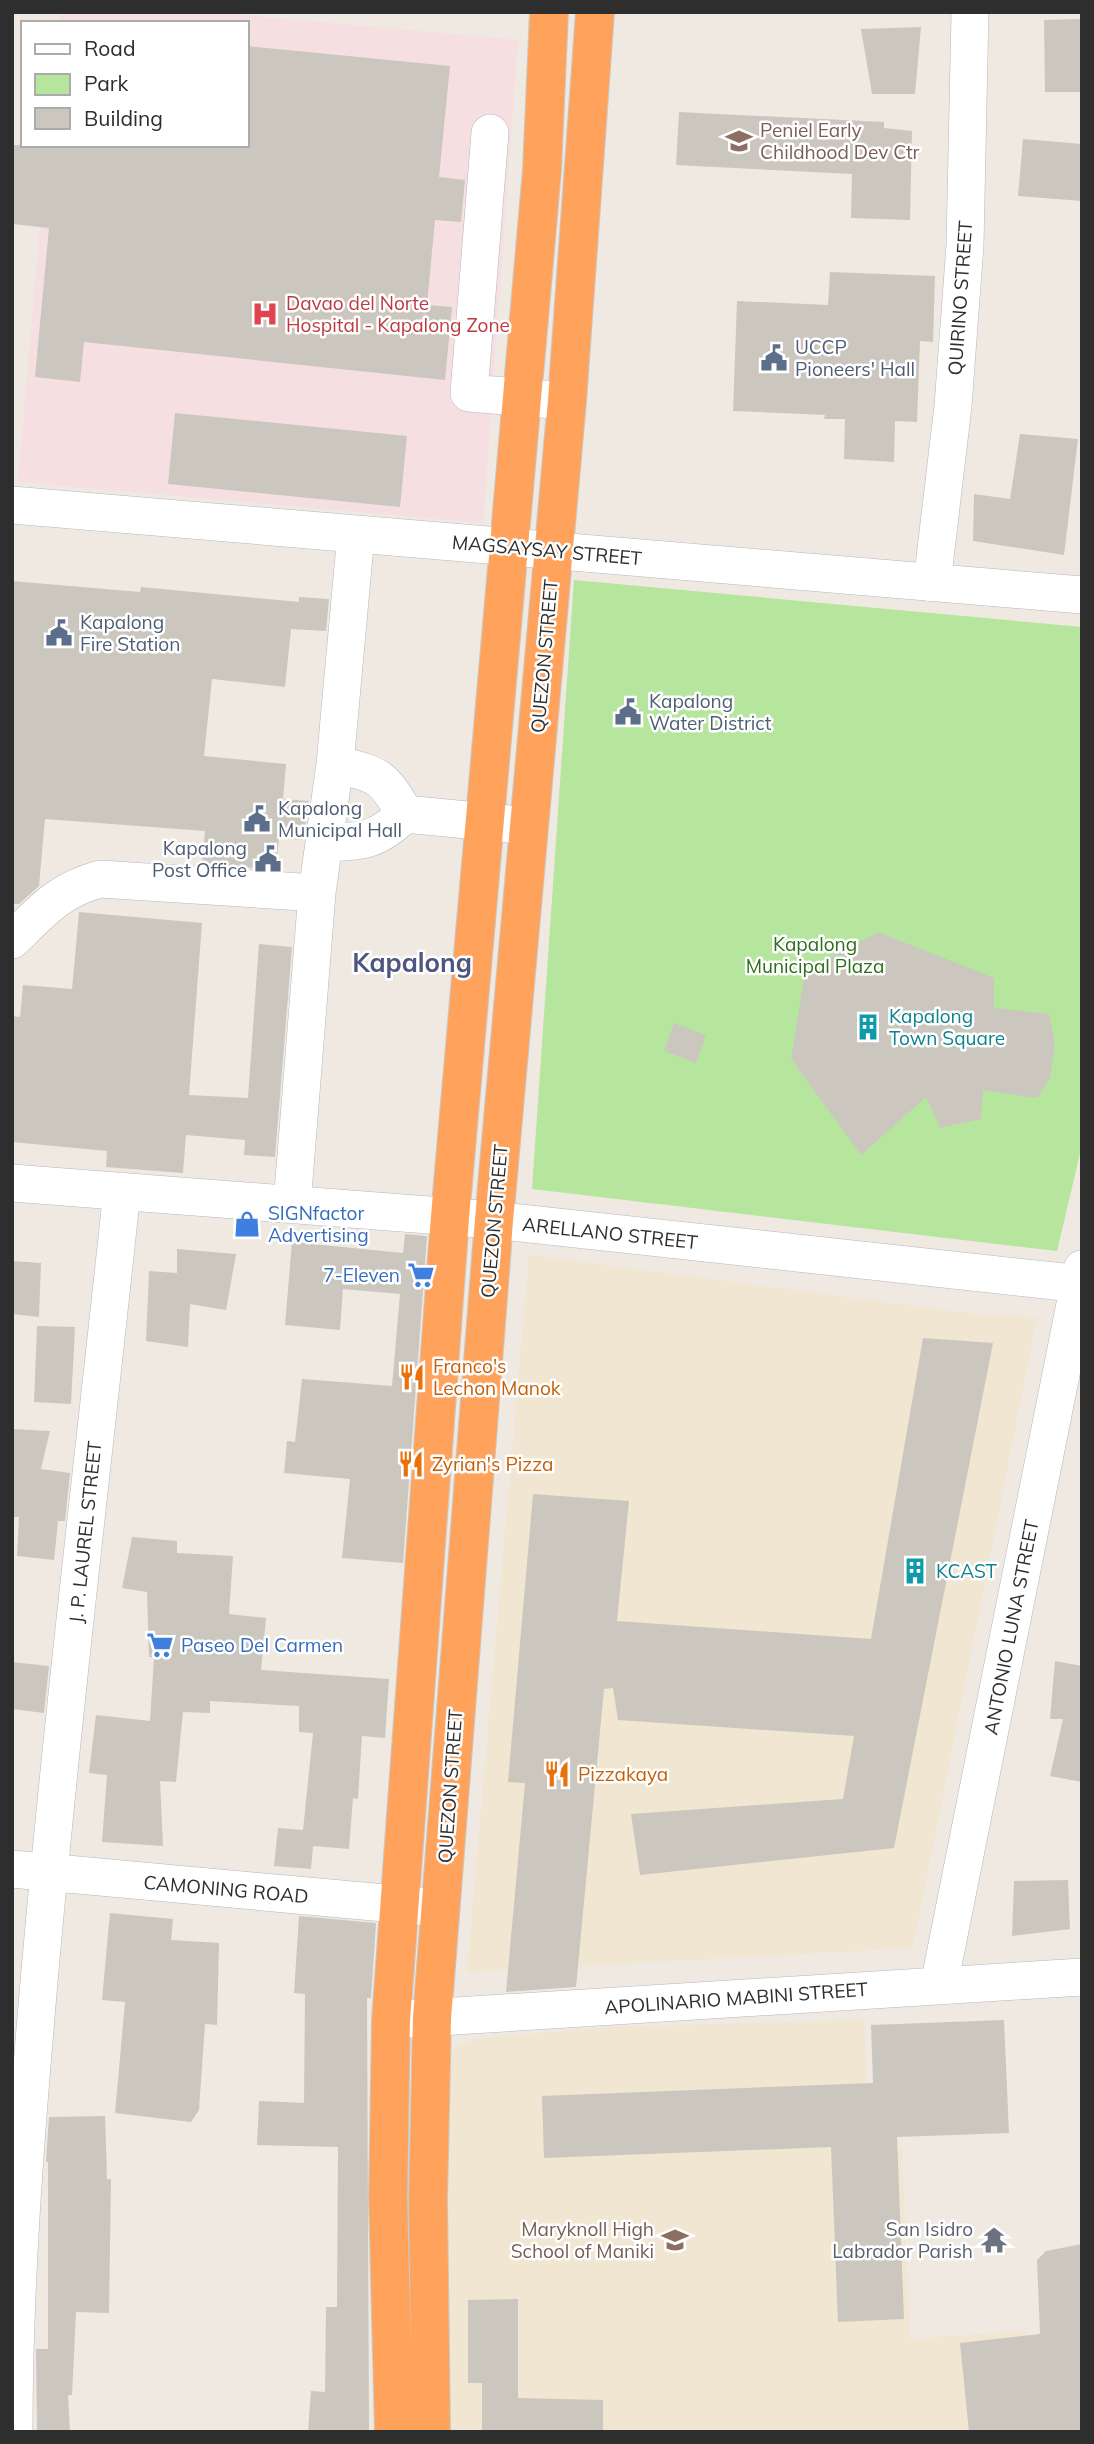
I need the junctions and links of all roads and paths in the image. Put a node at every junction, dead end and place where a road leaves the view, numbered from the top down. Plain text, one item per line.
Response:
1 (549, 12) edge
2 (595, 12) edge
3 (970, 12) edge
4 (490, 134) dead end
5 (523, 397) junction
6 (567, 401) junction
7 (12, 505) edge
8 (356, 534) junction
9 (509, 547) junction
10 (554, 551) junction
11 (932, 583) junction
12 (1082, 595) edge
13 (335, 764) junction
14 (405, 814) junction
15 (485, 822) junction
16 (529, 826) junction
17 (326, 843) junction
18 (317, 893) junction
19 (12, 940) edge
20 (12, 1183) edge
21 (122, 1191) junction
22 (292, 1205) junction
23 (450, 1217) junction
24 (494, 1220) junction
25 (1081, 1279) edge
26 (12, 1868) edge
27 (48, 1872) junction
28 (399, 1905) junction
29 (440, 1909) junction
30 (1082, 1977) edge
31 (939, 1985) junction
32 (432, 2018) junction
33 (391, 2020) junction
34 (14, 2432) edge
35 (394, 2432) edge
36 (431, 2432) edge

1 - 5 highway
2 - 6 highway, QUEZON STREET
3 - 11 street, QUIRINO STREET
4 - 5 street
5 - 6 street
5 - 9 highway
6 - 10 highway, QUEZON STREET
7 - 8 street, MAGSAYSAY STREET
8 - 9 street, MAGSAYSAY STREET
8 - 13 street
9 - 10 street, MAGSAYSAY STREET
9 - 15 highway
10 - 11 street, MAGSAYSAY STREET
10 - 16 highway, QUEZON STREET
11 - 12 street, MAGSAYSAY STREET
13 - 14 street
13 - 17 street
14 - 15 street
14 - 17 street
15 - 16 street
15 - 23 highway
16 - 24 highway, QUEZON STREET
17 - 18 street
18 - 19 street
18 - 22 street
20 - 21 street, ARELLANO STREET
21 - 22 street, ARELLANO STREET
21 - 27 street, J. P. LAUREL STREET
22 - 23 street, ARELLANO STREET
23 - 24 street, ARELLANO STREET
23 - 28 highway
24 - 25 street, ARELLANO STREET
24 - 29 highway, QUEZON STREET
25 - 31 street, ANTONIO LUNA STREET
26 - 27 street, CAMONING ROAD
27 - 28 street, CAMONING ROAD
27 - 34 street, J. P. LAUREL STREET
28 - 29 street, CAMONING ROAD
28 - 33 highway
29 - 32 highway, QUEZON STREET
30 - 31 street, APOLINARIO MABINI STREET
31 - 32 street, APOLINARIO MABINI STREET
32 - 33 street, APOLINARIO MABINI STREET
32 - 36 highway, QUEZON STREET
33 - 35 highway

